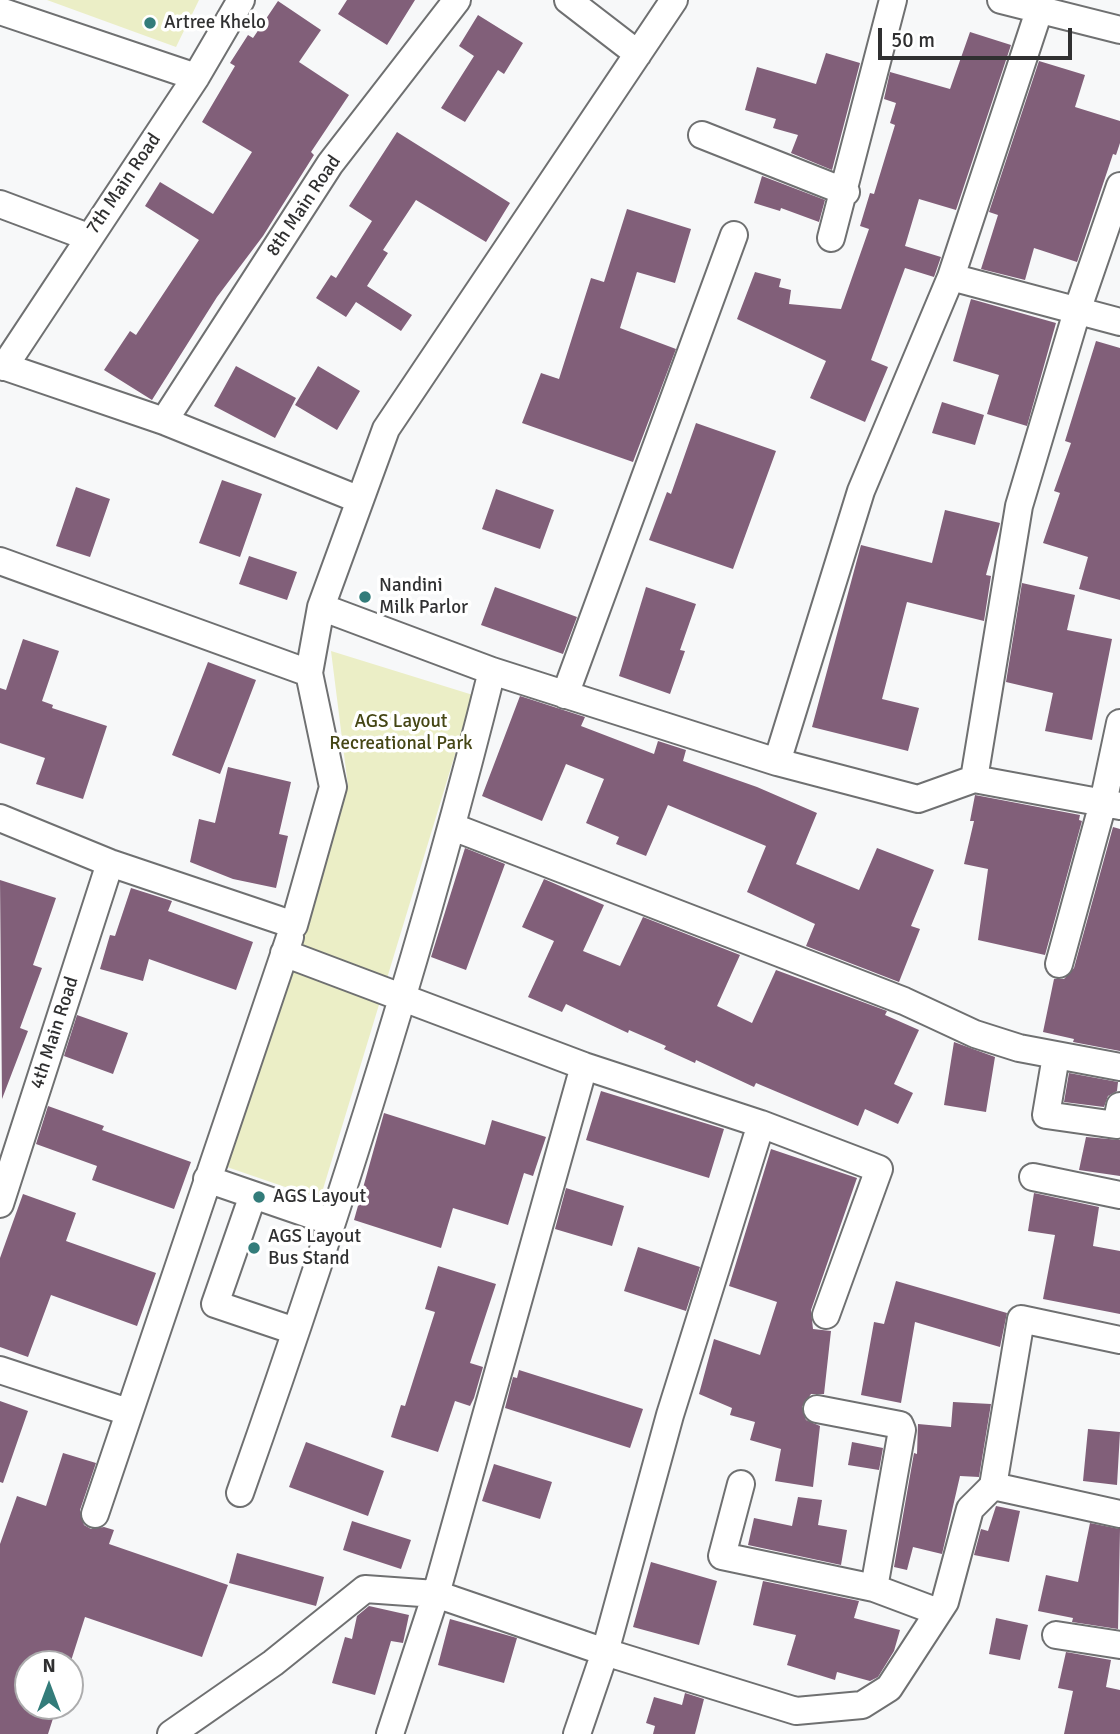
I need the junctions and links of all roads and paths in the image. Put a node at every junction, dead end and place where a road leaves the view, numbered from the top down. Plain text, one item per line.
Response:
1 (241, 0) edge
2 (457, 0) edge
3 (568, 0) edge
4 (674, 0) edge
5 (893, 0) edge
6 (1001, 0) edge
7 (0, 11) edge
8 (1039, 12) junction
9 (1120, 30) edge
10 (638, 54) junction
11 (197, 77) junction
12 (702, 135) dead end
13 (1120, 186) edge
14 (846, 192) junction
15 (0, 204) edge
16 (734, 236) dead end
17 (88, 237) junction
18 (831, 238) dead end
19 (951, 277) junction
20 (1078, 308) junction
21 (1120, 322) edge
22 (2, 366) edge
23 (164, 421) junction
24 (360, 500) junction
25 (0, 561) edge
26 (321, 607) junction
27 (492, 671) junction
28 (309, 673) junction
29 (565, 695) junction
30 (1120, 723) edge
31 (777, 762) junction
32 (974, 779) junction
33 (1111, 804) edge
34 (0, 818) edge
35 (453, 827) junction
36 (110, 863) junction
37 (293, 925) junction
38 (284, 953) junction
39 (1059, 964) dead end
40 (401, 995) junction
41 (1056, 1056) junction
42 (584, 1066) junction
43 (1120, 1067) edge
44 (1120, 1106) edge
45 (761, 1124) junction
46 (1033, 1177) dead end
47 (206, 1179) junction
48 (253, 1195) junction
49 (1120, 1195) edge
50 (0, 1204) edge
51 (332, 1222) junction
52 (826, 1315) dead end
53 (295, 1332) junction
54 (1120, 1339) edge
55 (0, 1370) edge
56 (817, 1409) dead end
57 (128, 1412) junction
58 (741, 1484) dead end
59 (993, 1486) junction
60 (240, 1493) dead end
61 (95, 1514) dead end
62 (1120, 1514) edge
63 (874, 1588) junction
64 (436, 1594) junction
65 (938, 1612) junction
66 (1056, 1635) dead end
67 (1120, 1644) edge
68 (605, 1652) junction
69 (171, 1734) edge
70 (390, 1734) edge
71 (577, 1734) edge

1 - 11 street, 7th Main Road
2 - 23 street, 8th Main Road
3 - 10 street
4 - 10 street
5 - 14 street
6 - 8 street
7 - 11 street
8 - 9 street
8 - 19 street
10 - 24 street
11 - 17 street, 7th Main Road
12 - 14 street
13 - 20 street
14 - 18 street
15 - 17 street
16 - 29 street
17 - 22 street, 7th Main Road
19 - 20 street
19 - 31 street
20 - 21 street
20 - 32 street
22 - 23 street
23 - 24 street
24 - 26 street
25 - 28 street
26 - 27 street
26 - 28 street
27 - 29 street
27 - 35 street
28 - 37 street
29 - 31 street
30 - 33 street
31 - 32 street
32 - 33 street
33 - 39 street
34 - 36 street
35 - 40 street
35 - 41 street
36 - 37 street
36 - 50 street, 4th Main Road
37 - 38 street
38 - 40 street
38 - 47 street
40 - 42 street
40 - 51 street
41 - 43 street
41 - 44 street
42 - 45 street
42 - 64 street
45 - 52 street
45 - 68 street
46 - 49 street
47 - 48 street
47 - 57 street
48 - 51 street
48 - 53 street
51 - 53 street
53 - 60 street
54 - 59 street
55 - 57 street
56 - 63 street
57 - 61 street
58 - 63 street
59 - 62 street
59 - 65 street
63 - 65 street
64 - 68 street
64 - 69 street
64 - 70 street
65 - 68 street
66 - 67 street
68 - 71 street

